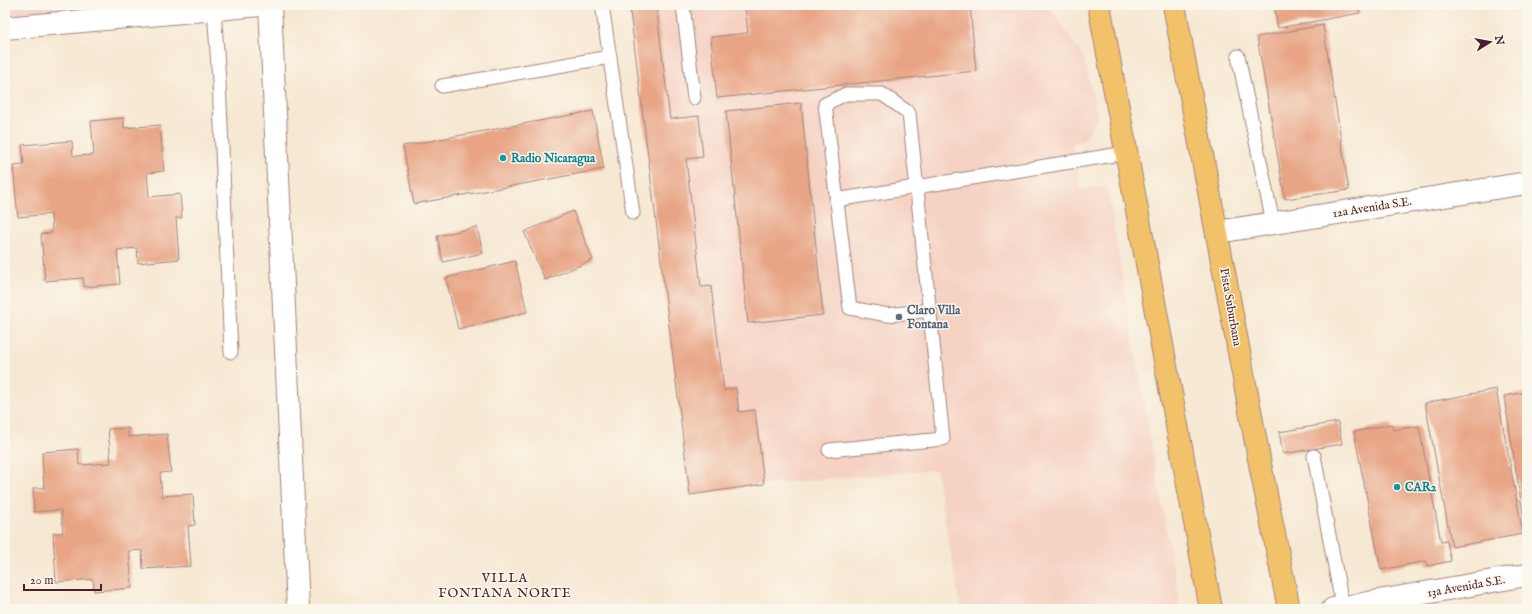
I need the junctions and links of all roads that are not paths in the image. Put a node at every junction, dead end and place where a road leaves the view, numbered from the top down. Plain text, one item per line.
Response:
1 (261, 5) edge
2 (270, 5) edge
3 (602, 5) edge
4 (683, 5) edge
5 (1092, 5) edge
6 (1099, 5) edge
7 (1174, 5) edge
8 (214, 9) junction
9 (5, 28) edge
10 (1106, 38) junction
11 (1238, 56) dead end
12 (610, 57) junction
13 (442, 86) dead end
14 (694, 98) dead end
15 (1126, 153) junction
16 (1527, 183) edge
17 (917, 188) junction
18 (836, 200) junction
19 (633, 213) dead end
20 (1273, 223) junction
21 (1217, 232) junction
22 (930, 310) junction
23 (230, 352) dead end
24 (829, 450) dead end
25 (1314, 456) dead end
26 (1527, 575) edge
27 (1340, 608) edge
28 (298, 609) edge
29 (1211, 609) edge
30 (1289, 609) edge

1 - 8 street
2 - 28 street
3 - 12 lane
4 - 14 lane
5 - 10 street
6 - 10 main road
7 - 21 main road, Pista Suburbana
8 - 9 street
8 - 23 lane
10 - 15 main road
11 - 20 lane
12 - 13 lane
12 - 19 lane
15 - 17 lane
15 - 29 main road
16 - 20 street, 12a Avenida S.E.
17 - 18 lane
17 - 18 lane
17 - 22 lane
18 - 22 lane
20 - 21 street, 12a Avenida S.E.
21 - 30 main road, Pista Suburbana
22 - 24 lane
25 - 27 lane
26 - 27 street, 13a Avenida S.E.

